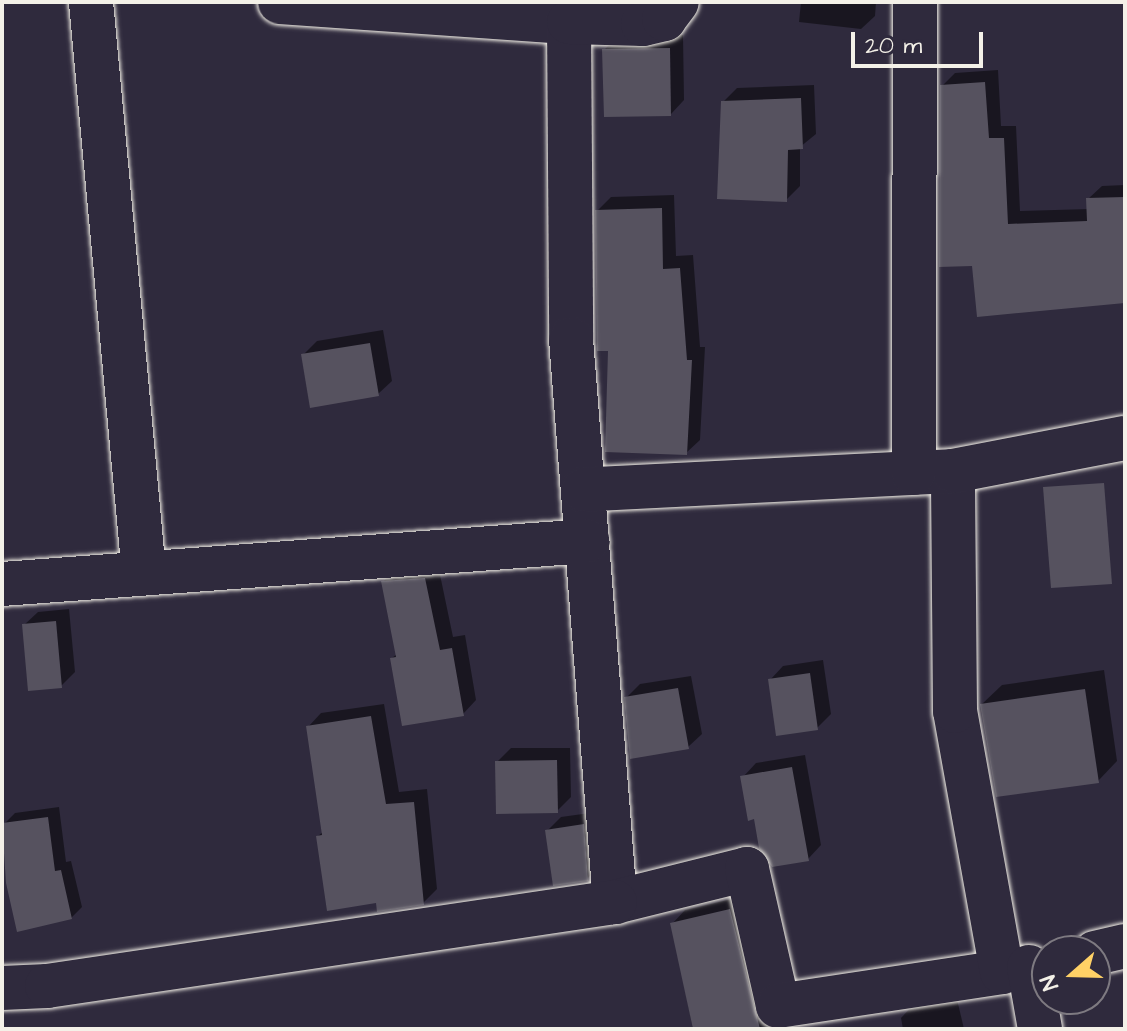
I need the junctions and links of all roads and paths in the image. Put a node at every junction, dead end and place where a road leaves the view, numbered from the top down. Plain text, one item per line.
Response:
1 (91, 2) edge
2 (280, 2) edge
3 (677, 2) edge
4 (915, 2) edge
5 (569, 22) junction
6 (1125, 438) edge
7 (934, 472) junction
8 (583, 490) junction
9 (587, 541) junction
10 (144, 573) junction
11 (2, 584) edge
12 (615, 902) junction
13 (1026, 967) edge
14 (2, 988) edge
15 (1040, 1029) edge

1 - 10 street
2 - 5 street
3 - 5 street
4 - 7 street
5 - 8 street
6 - 7 street
7 - 8 street
7 - 13 street
8 - 9 street
9 - 10 street
9 - 12 street
10 - 11 street
12 - 13 street
12 - 14 street
13 - 15 street

